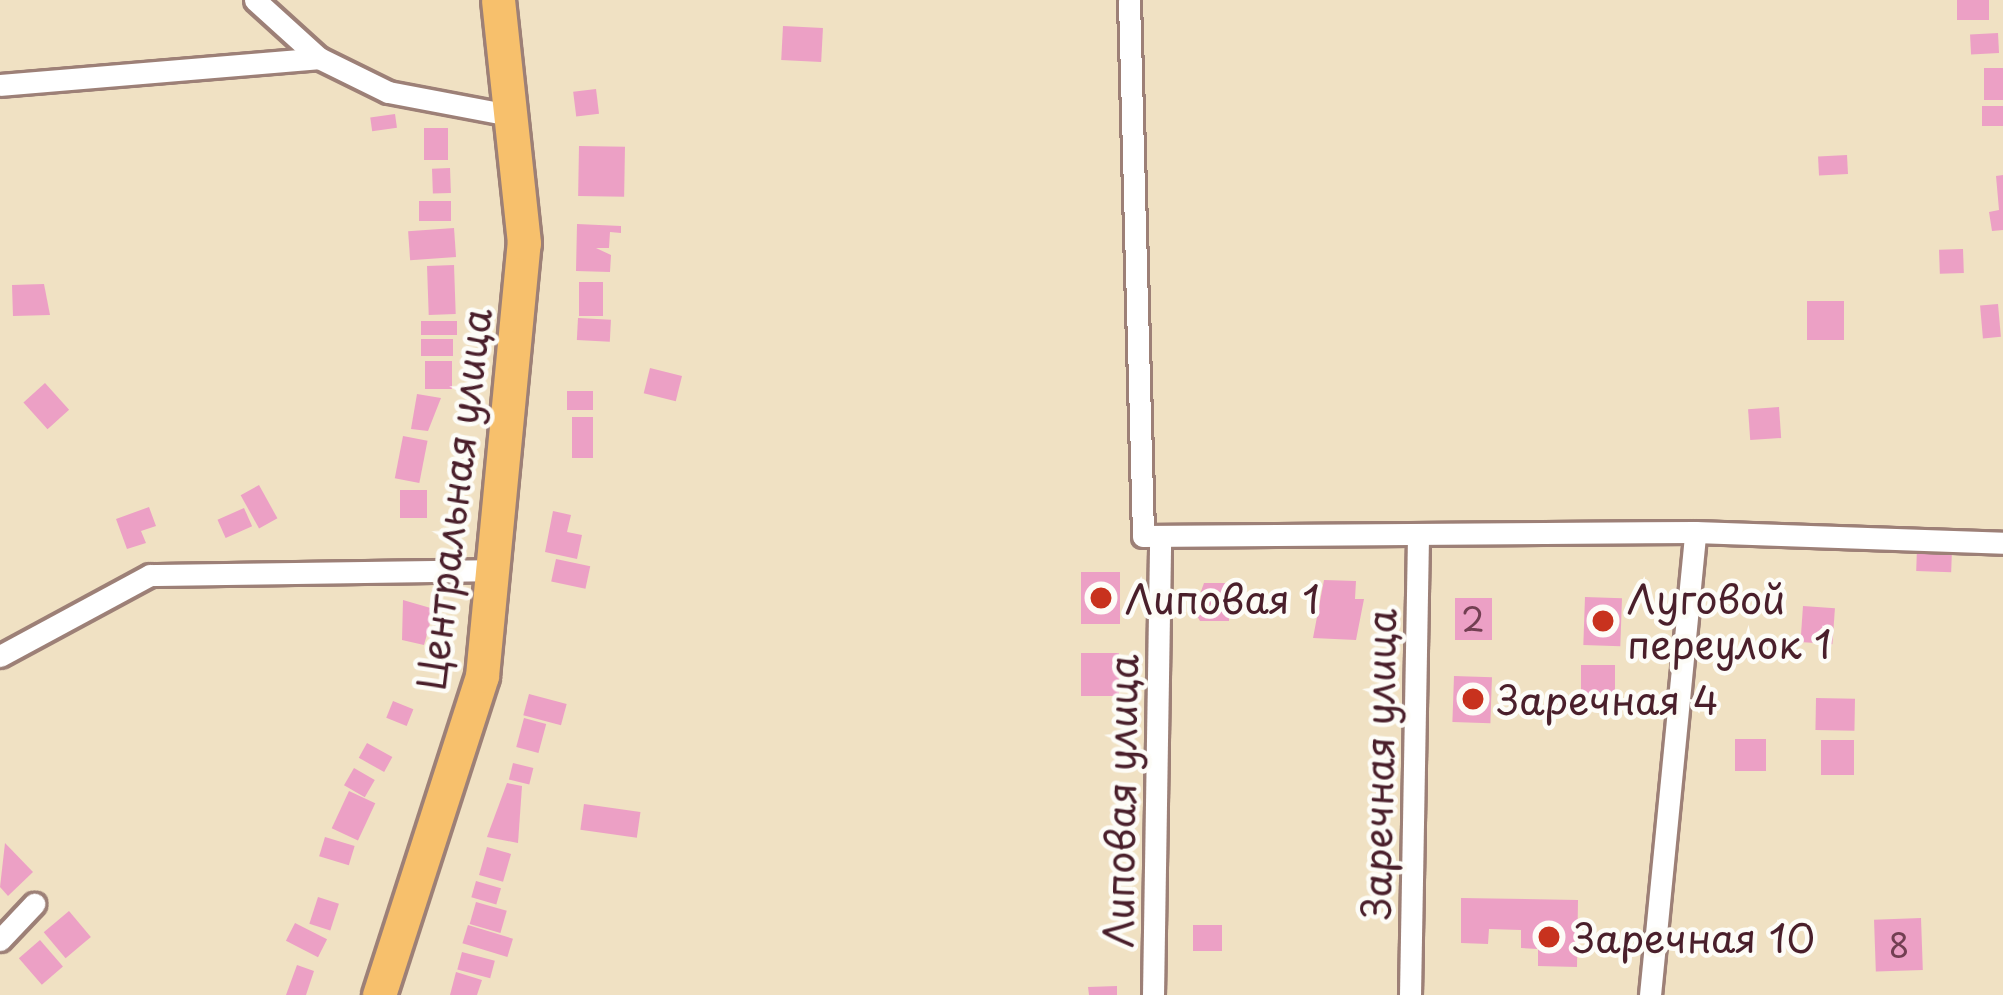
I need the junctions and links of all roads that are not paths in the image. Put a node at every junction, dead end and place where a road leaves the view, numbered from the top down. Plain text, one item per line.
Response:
1 (255, 0) edge
2 (498, 0) edge
3 (1129, 0) edge
4 (319, 58) junction
5 (0, 85) edge
6 (510, 115) junction
7 (1695, 532) junction
8 (1418, 534) junction
9 (1160, 536) junction
10 (2003, 543) edge
11 (492, 570) junction
12 (0, 656) edge
13 (34, 904) dead end
14 (0, 940) edge
15 (379, 995) edge
16 (1153, 995) edge
17 (1410, 995) edge
18 (1650, 995) edge

1 - 4 street
2 - 6 main road, Центральная улица
3 - 9 street
4 - 5 street
4 - 6 street
6 - 11 main road, Центральная улица
7 - 8 street
7 - 10 street
7 - 18 street
8 - 9 street
8 - 17 street, Заречная улица
9 - 16 street, Липовая улица
11 - 12 street
11 - 15 main road, Центральная улица
13 - 14 street

